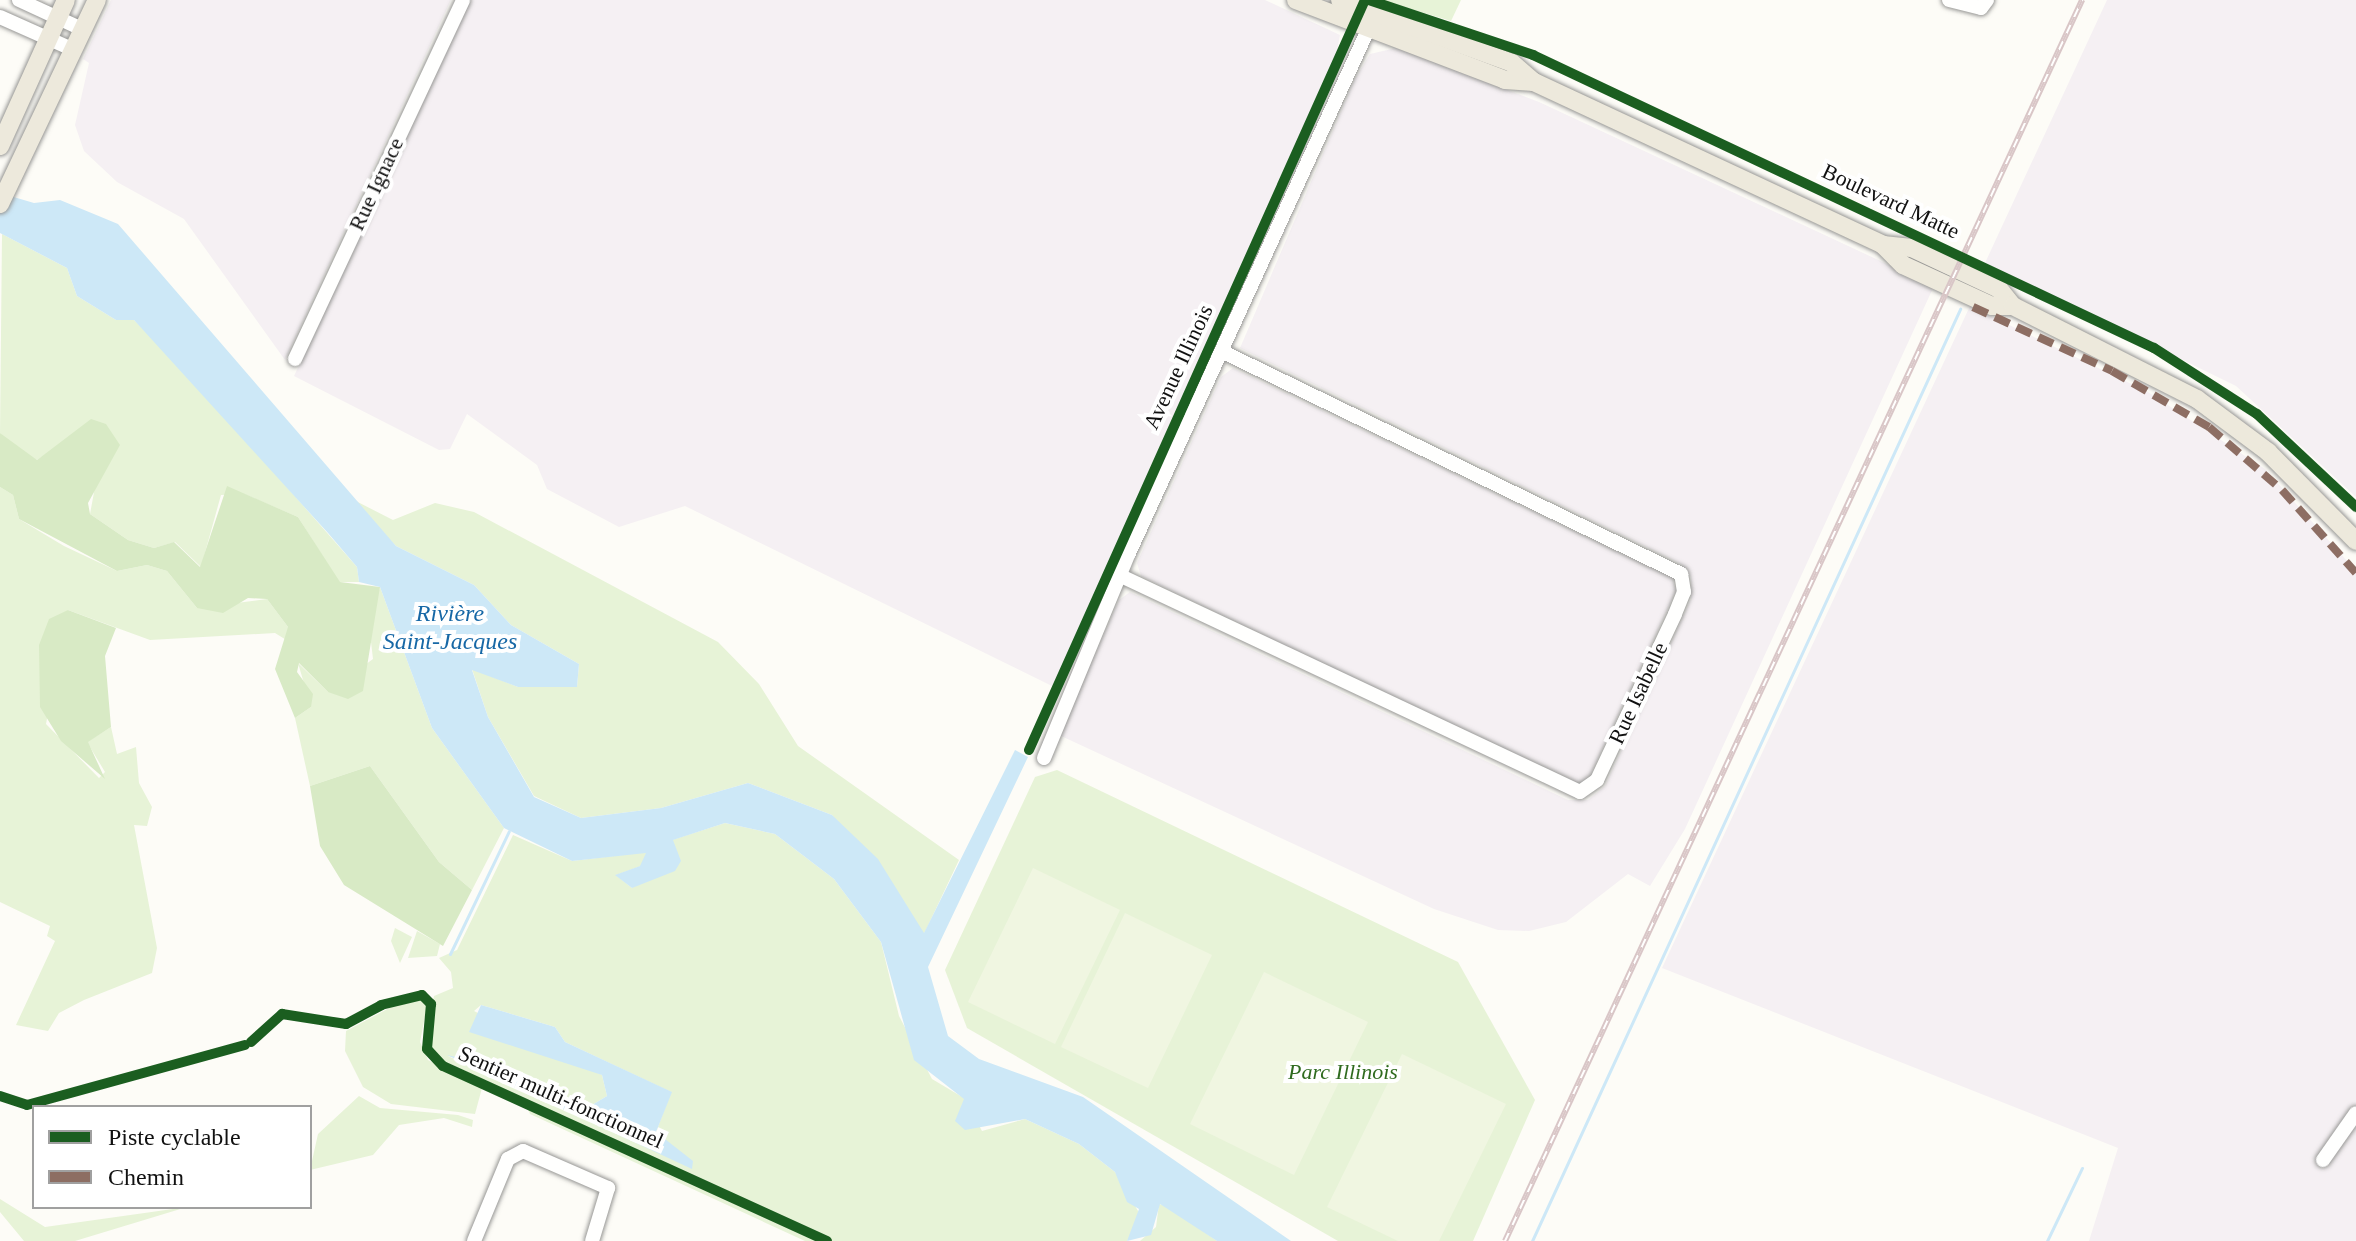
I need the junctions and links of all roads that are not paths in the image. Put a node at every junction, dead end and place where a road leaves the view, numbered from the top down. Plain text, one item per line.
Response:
1 (19, 0) edge
2 (66, 0) edge
3 (97, 0) edge
4 (463, 0) edge
5 (1296, 0) edge
6 (1340, 0) edge
7 (1949, 0) edge
8 (1987, 0) edge
9 (0, 17) edge
10 (58, 18) junction
11 (1372, 22) junction
12 (82, 29) junction
13 (49, 39) junction
14 (72, 49) junction
15 (0, 146) edge
16 (3, 198) edge
17 (1223, 352) junction
18 (295, 359) dead end
19 (2355, 545) edge
20 (1121, 576) junction
21 (1044, 758) dead end
22 (2356, 1113) edge
23 (2323, 1160) dead end
24 (474, 1241) edge
25 (592, 1241) edge

1 - 10 street
2 - 10 main road
3 - 12 main road
4 - 18 street, Rue Ignace
5 - 11 main road, Boulevard Matte
6 - 11 main road, Boulevard Matte
7 - 8 street
9 - 13 street
10 - 12 street
10 - 13 main road
11 - 17 street, Avenue Illinois
11 - 19 main road, Boulevard Matte
12 - 14 main road
13 - 14 street
13 - 15 main road
14 - 16 main road
17 - 20 street, Avenue Illinois
17 - 20 street, Rue Isabelle
20 - 21 street, Avenue Illinois
22 - 23 street
24 - 25 street

